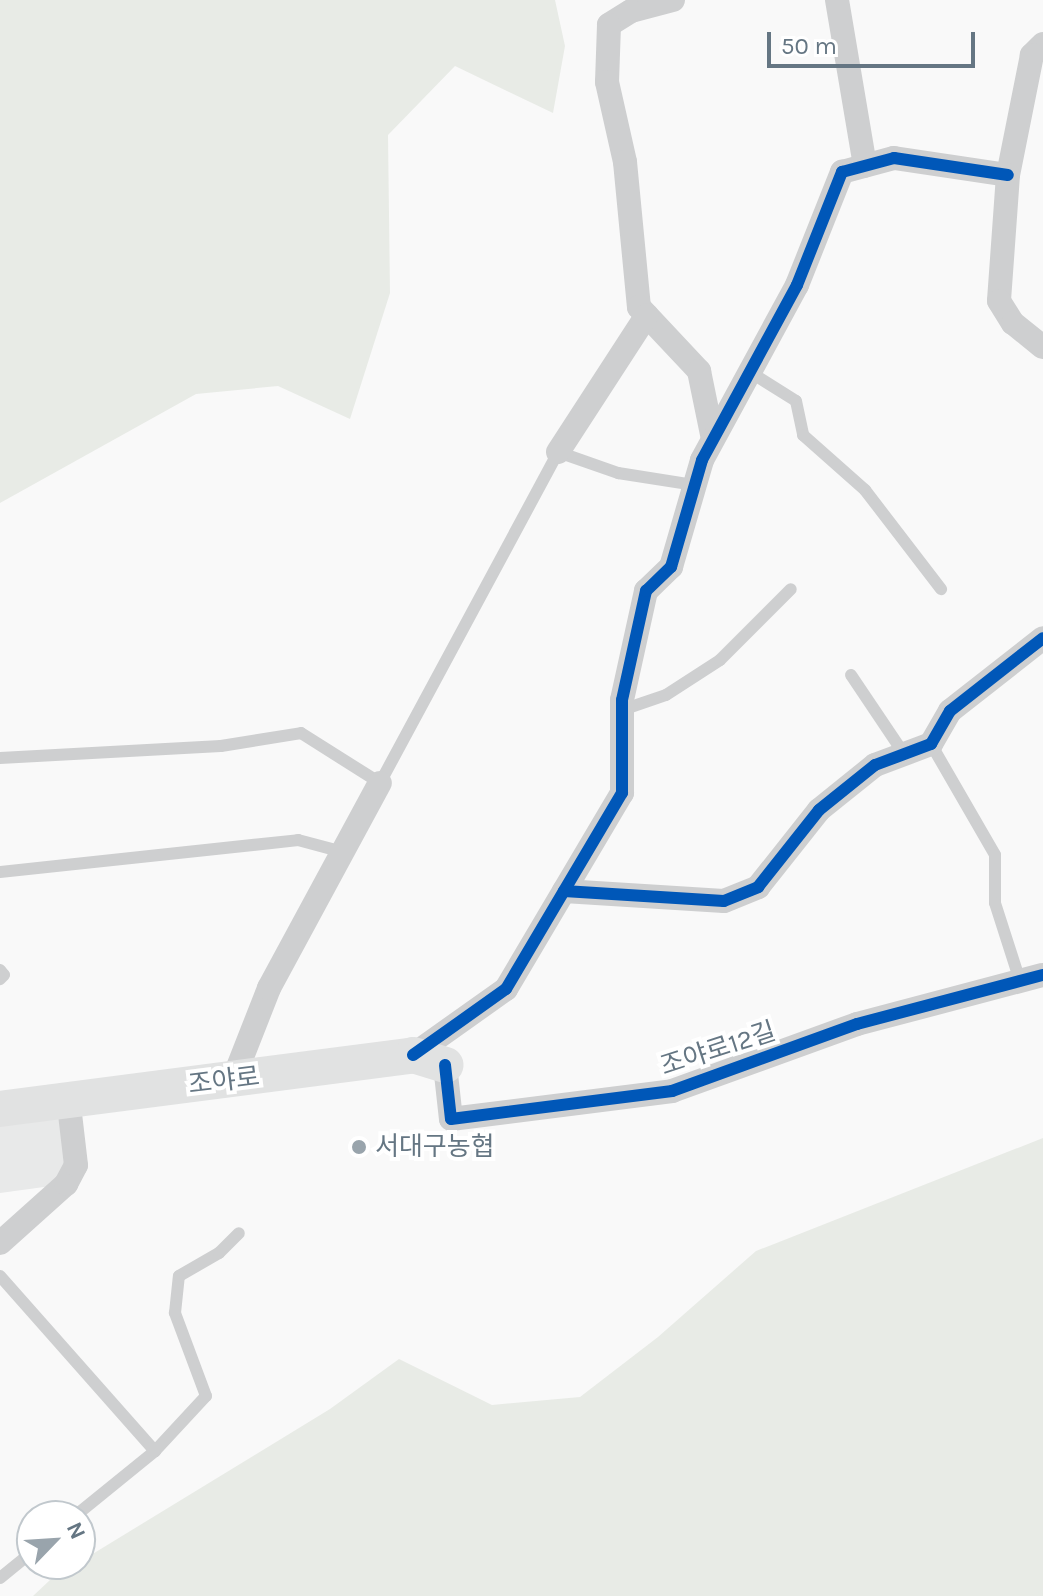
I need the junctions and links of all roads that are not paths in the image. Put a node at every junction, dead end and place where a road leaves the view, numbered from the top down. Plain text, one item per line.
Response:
1 (673, 0) edge
2 (837, 0) edge
3 (1043, 44) edge
4 (865, 166) junction
5 (1008, 175) junction
6 (647, 315) junction
7 (1043, 347) edge
8 (750, 372) junction
9 (713, 439) junction
10 (558, 452) junction
11 (695, 485) junction
12 (791, 589) dead end
13 (941, 589) dead end
14 (1043, 638) edge
15 (851, 675) dead end
16 (622, 710) junction
17 (931, 744) junction
18 (904, 754) junction
19 (0, 758) edge
20 (380, 783) junction
21 (343, 852) junction
22 (0, 872) edge
23 (564, 891) junction
24 (0, 970) edge
25 (1031, 978) edge
26 (0, 979) edge
27 (429, 1060) junction
28 (233, 1080) junction
29 (68, 1097) junction
30 (0, 1109) edge
31 (239, 1233) dead end
32 (0, 1243) edge
33 (0, 1276) edge
34 (155, 1451) junction
35 (95, 1500) edge
36 (16, 1565) edge
37 (0, 1578) edge

1 - 6 street
2 - 4 street
3 - 5 street
4 - 5 street
4 - 8 street
5 - 7 street
6 - 9 street
6 - 10 street
8 - 9 street
8 - 13 lane
9 - 11 street
10 - 11 lane
10 - 20 lane
11 - 16 street
12 - 16 lane
14 - 17 street
15 - 18 lane
16 - 23 street
17 - 18 street
17 - 25 lane
18 - 23 street
19 - 20 lane
20 - 21 street
21 - 22 lane
21 - 28 street
23 - 27 street
24 - 26 lane
25 - 27 street, 조야로12길
27 - 28 main road, 조야로
28 - 29 main road, 조야로
29 - 30 main road, 조야로
29 - 32 street
31 - 34 lane
33 - 34 lane
34 - 35 lane
36 - 37 lane

